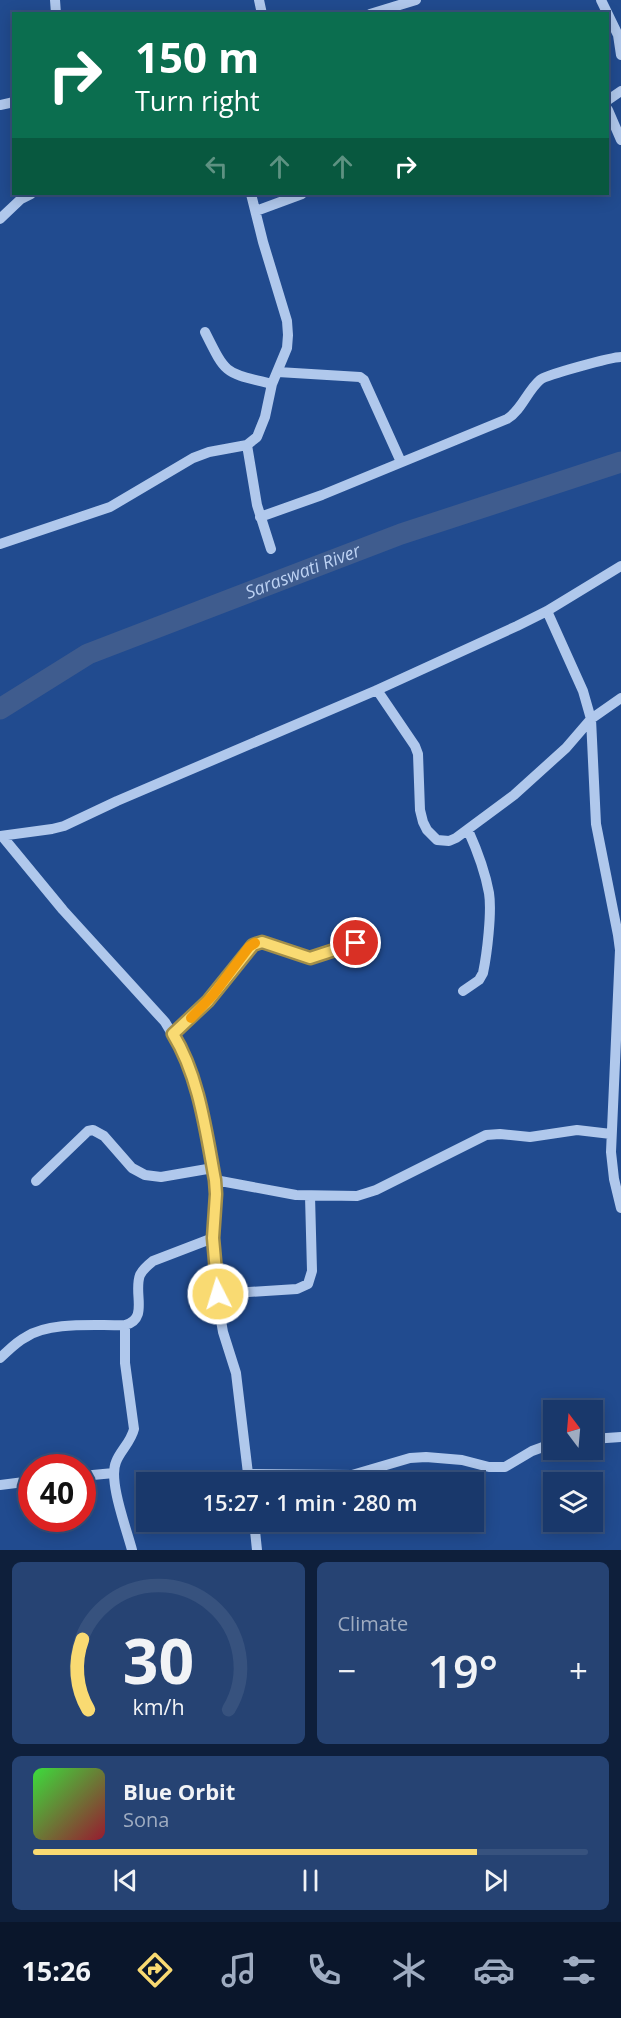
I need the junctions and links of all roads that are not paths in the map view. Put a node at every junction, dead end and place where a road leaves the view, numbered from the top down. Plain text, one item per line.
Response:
1 (416, 0) edge
2 (377, 12) edge
3 (609, 16) edge
4 (621, 55) edge
5 (609, 112) edge
6 (621, 140) edge
7 (29, 195) edge
8 (251, 195) edge
9 (299, 195) edge
10 (256, 211) junction
11 (0, 219) edge
12 (206, 332) dead end
13 (621, 357) edge
14 (278, 372) junction
15 (272, 384) junction
16 (247, 445) junction
17 (401, 462) junction
18 (260, 517) junction
19 (0, 544) edge
20 (271, 549) dead end
21 (621, 566) edge
22 (547, 611) junction
23 (377, 690) junction
24 (621, 698) edge
25 (591, 719) junction
26 (468, 830) junction
27 (1, 836) edge
28 (356, 943) dead end
29 (463, 990) dead end
30 (173, 1034) junction
31 (611, 1134) junction
32 (213, 1168) junction
33 (215, 1180) junction
34 (36, 1181) dead end
35 (310, 1196) junction
36 (621, 1208) edge
37 (213, 1238) junction
38 (218, 1294) junction
39 (125, 1325) junction
40 (0, 1359) edge
41 (621, 1437) edge
42 (603, 1438) edge
43 (543, 1447) edge
44 (248, 1472) edge
45 (362, 1472) edge
46 (114, 1473) junction
47 (96, 1475) edge
48 (18, 1483) edge
49 (0, 1485) edge
50 (255, 1532) edge
51 (132, 1550) edge
52 (257, 1550) edge

1 - 2 street
3 - 4 street
5 - 6 street
7 - 11 street
8 - 10 street
9 - 10 street
10 - 14 street
12 - 15 street
13 - 17 street
14 - 15 street
14 - 17 street
15 - 16 street
16 - 18 street
16 - 19 street
17 - 18 street
18 - 20 street
21 - 22 street
22 - 23 street
22 - 25 street
23 - 26 street
23 - 27 street
24 - 25 street
25 - 26 street
25 - 31 street
26 - 29 street
27 - 30 street
28 - 30 street
30 - 32 street
31 - 35 street
31 - 36 street
32 - 33 street
32 - 34 street
33 - 35 street
33 - 37 street
35 - 38 street
37 - 38 street
37 - 39 street
38 - 44 street
39 - 40 street
39 - 46 street
41 - 42 street
43 - 45 street
46 - 47 street
46 - 51 street
48 - 49 street
50 - 52 street

